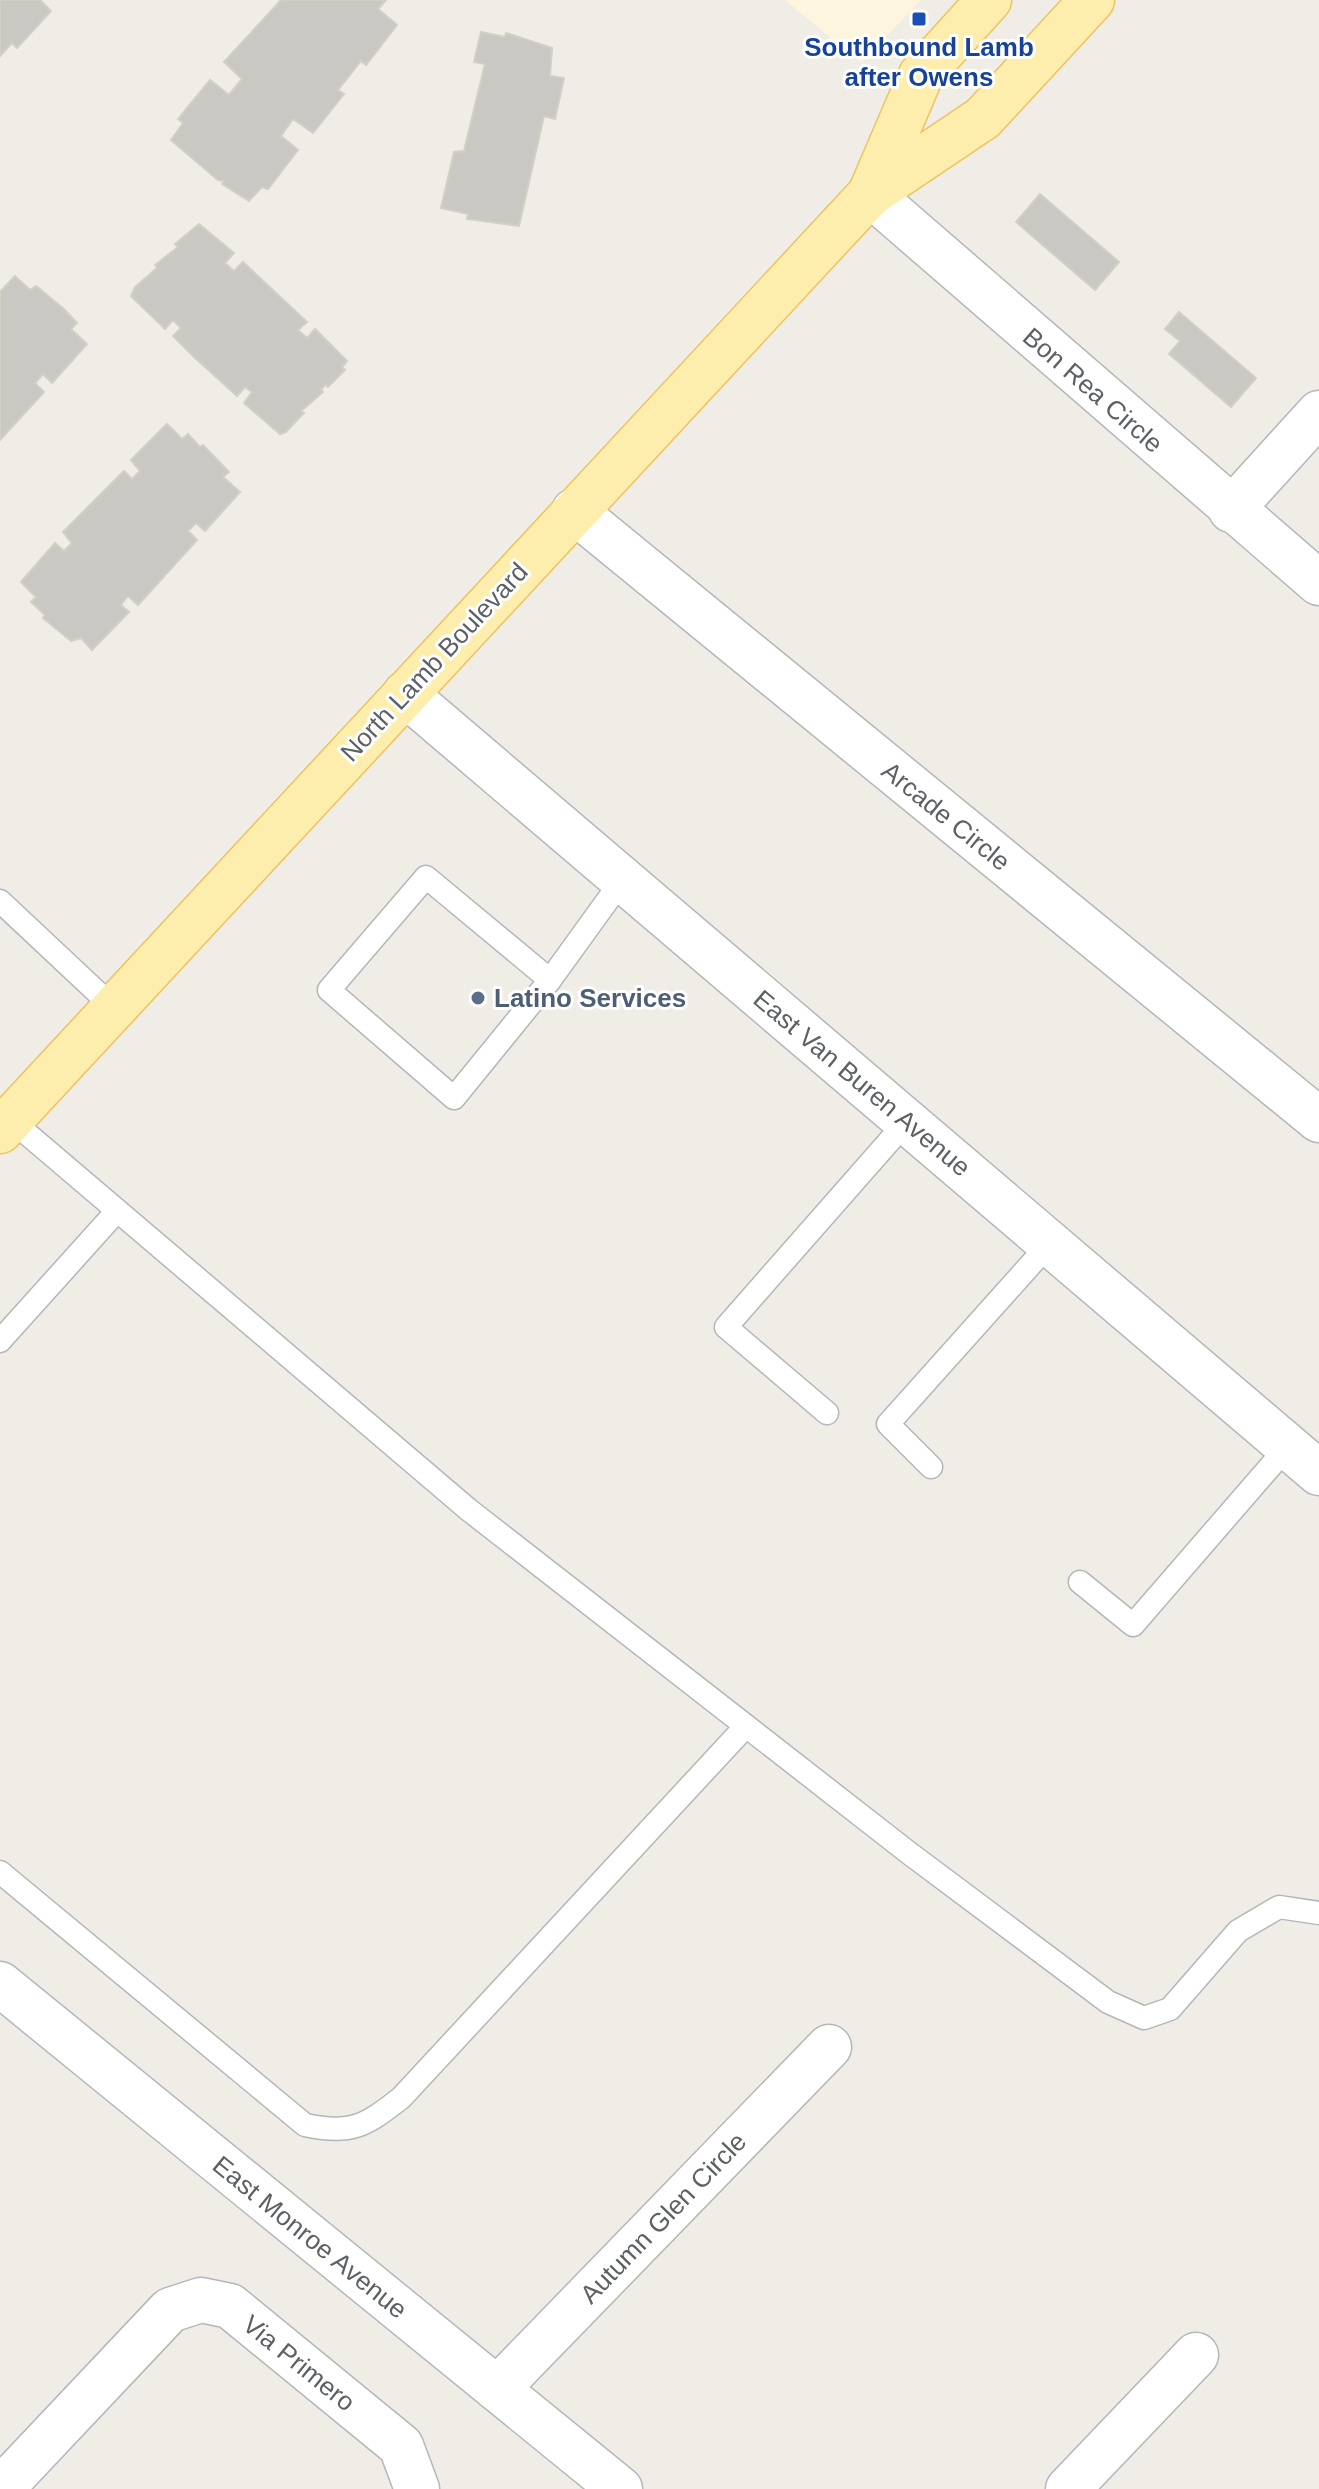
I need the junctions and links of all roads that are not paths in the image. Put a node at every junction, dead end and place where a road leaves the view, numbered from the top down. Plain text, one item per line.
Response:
1 (989, 0) edge
2 (1092, 0) edge
3 (870, 194) junction
4 (1319, 413) edge
5 (1231, 510) junction
6 (574, 511) junction
7 (1319, 583) edge
8 (405, 694) junction
9 (623, 879) junction
10 (0, 901) edge
11 (550, 980) junction
12 (114, 1008) junction
13 (1319, 1120) edge
14 (907, 1121) junction
15 (5, 1126) edge
16 (116, 1212) junction
17 (1050, 1243) junction
18 (0, 1341) edge
19 (827, 1413) dead end
20 (1303, 1459) edge
21 (931, 1467) dead end
22 (1080, 1582) dead end
23 (746, 1726) junction
24 (0, 1872) edge
25 (1319, 1913) edge
26 (0, 1984) edge
27 (829, 2047) dead end
28 (1196, 2355) dead end
29 (497, 2389) junction
30 (414, 2480) edge
31 (1, 2489) edge
32 (620, 2489) edge
33 (1068, 2489) edge

1 - 3 main road, North Lamb Boulevard
2 - 3 main road, North Lamb Boulevard
3 - 5 street, Bon Rea Circle
3 - 6 main road, North Lamb Boulevard
4 - 5 street
5 - 7 street, Bon Rea Circle
6 - 8 main road, North Lamb Boulevard
6 - 13 street, Arcade Circle
8 - 9 street, East Van Buren Avenue
8 - 12 main road, North Lamb Boulevard
9 - 11 lane
9 - 14 street, East Van Buren Avenue
10 - 12 lane
11 - 11 lane
12 - 15 main road, North Lamb Boulevard
14 - 17 street, East Van Buren Avenue
14 - 19 lane
15 - 16 lane
16 - 18 lane
16 - 23 lane
17 - 20 street, East Van Buren Avenue
17 - 21 lane
20 - 22 lane
23 - 24 lane
23 - 25 lane
26 - 29 street, East Monroe Avenue
27 - 29 street, Autumn Glen Circle
28 - 33 street
29 - 32 street, East Monroe Avenue
30 - 31 street, Via Primero

